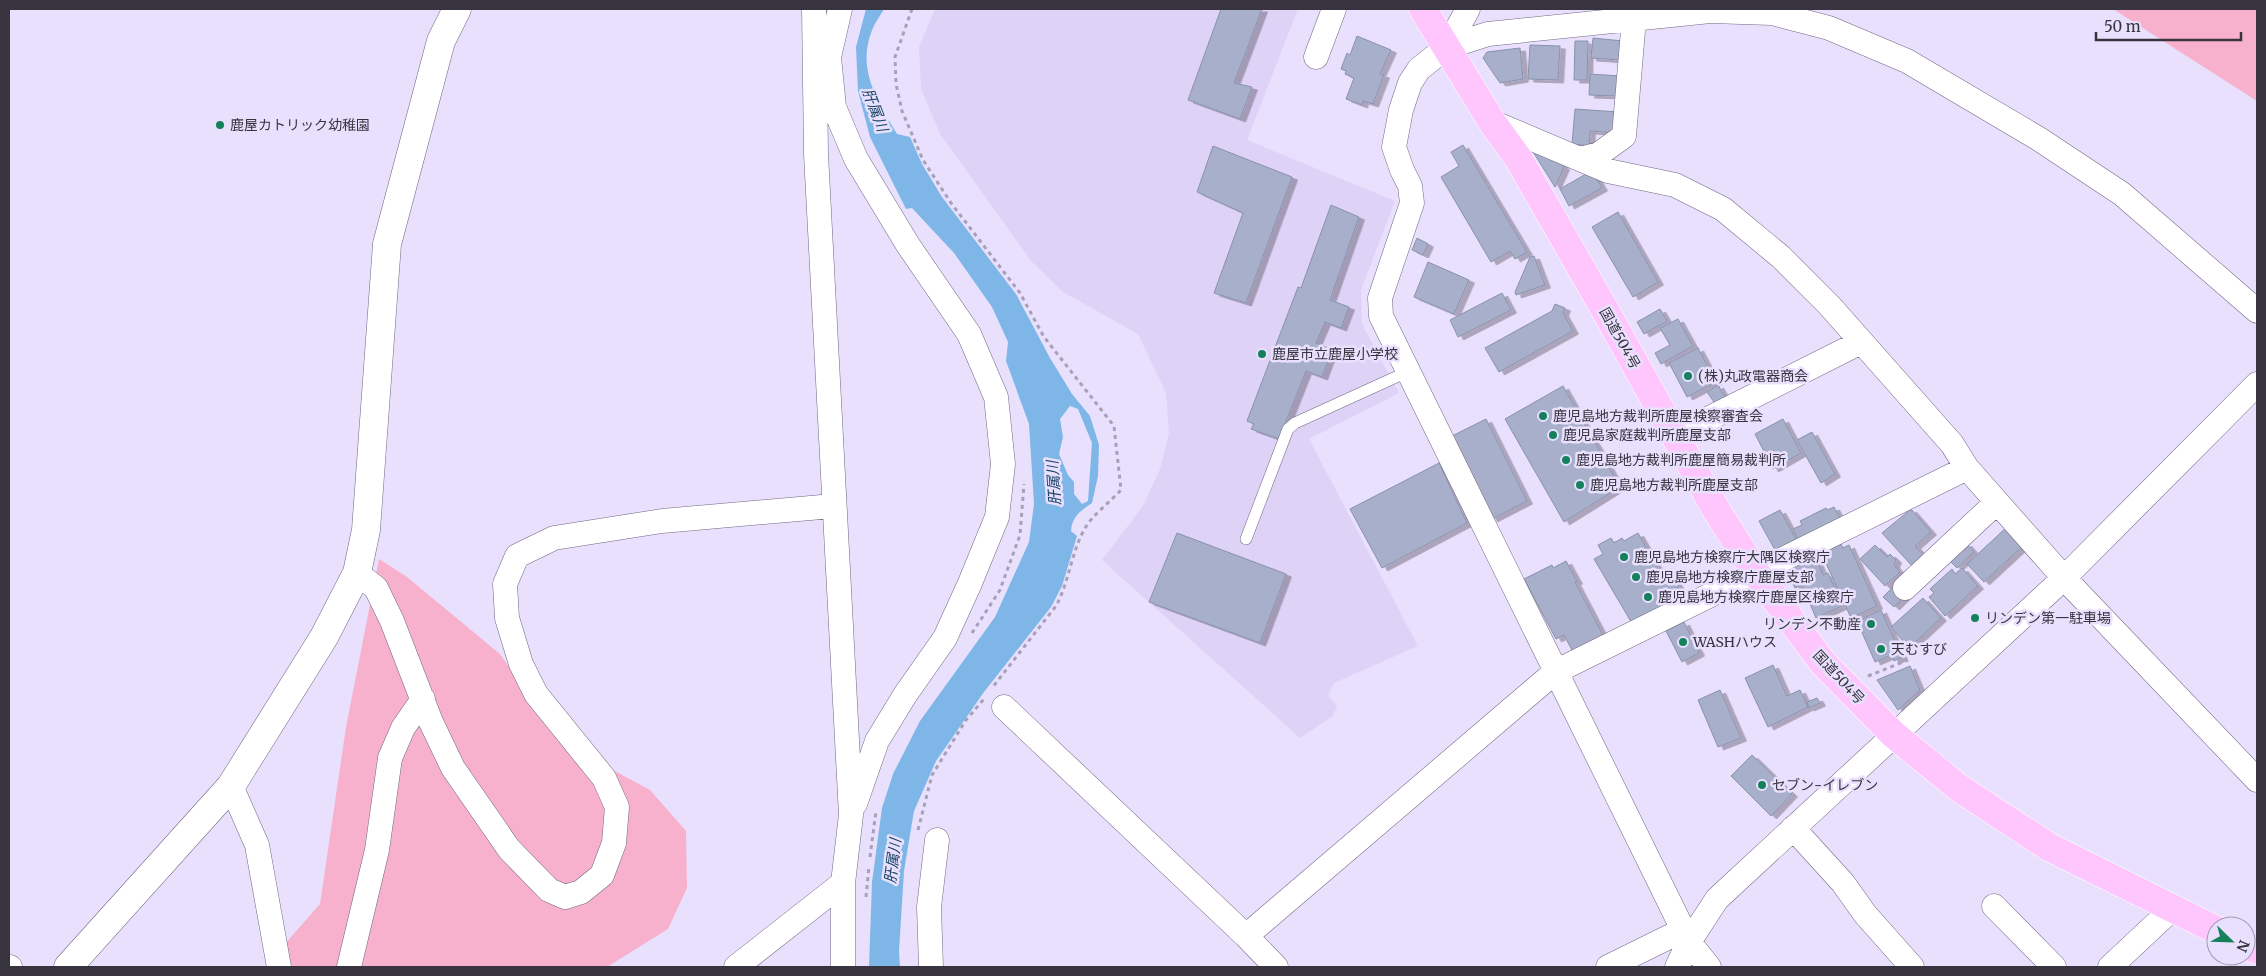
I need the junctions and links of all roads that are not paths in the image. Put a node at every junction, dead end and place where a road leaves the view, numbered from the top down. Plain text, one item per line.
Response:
1 (457, 9) edge
2 (814, 9) edge
3 (840, 9) edge
4 (1334, 9) edge
5 (1423, 9) edge
6 (1468, 9) edge
7 (1634, 19) junction
8 (1447, 47) junction
9 (1316, 57) dead end
10 (1492, 122) junction
11 (1580, 159) junction
12 (2257, 311) edge
13 (1861, 342) junction
14 (1407, 372) junction
15 (2257, 384) edge
16 (1674, 436) junction
17 (1967, 468) junction
18 (1997, 502) junction
19 (833, 506) junction
20 (1246, 539) dead end
21 (358, 573) junction
22 (1756, 573) junction
23 (2064, 578) junction
24 (1905, 588) dead end
25 (1555, 672) junction
26 (423, 699) junction
27 (1004, 707) dead end
28 (1893, 734) junction
29 (2257, 780) edge
30 (231, 786) junction
31 (851, 815) junction
32 (1793, 828) junction
33 (937, 840) dead end
34 (843, 883) junction
35 (1994, 906) dead end
36 (2173, 908) junction
37 (2206, 925) edge
38 (1246, 936) junction
39 (1686, 936) junction
40 (68, 967) edge
41 (279, 967) edge
42 (348, 967) edge
43 (736, 967) edge
44 (843, 967) edge
45 (931, 967) edge
46 (1276, 967) edge
47 (1608, 967) edge
48 (1678, 967) edge
49 (1709, 967) edge
50 (1912, 967) edge
51 (2054, 967) edge
52 (2110, 967) edge

1 - 21 street
2 - 19 street
3 - 31 street
4 - 9 street
5 - 8 highway, 国道504号
6 - 8 street
7 - 8 street
7 - 11 street
7 - 12 street
8 - 10 highway, 国道504号
8 - 14 street
10 - 11 street
10 - 16 highway, 国道504号
11 - 13 street
13 - 16 street
13 - 17 street
14 - 20 lane
14 - 25 street
15 - 23 street
16 - 22 highway, 国道504号
17 - 18 street
17 - 22 street
18 - 23 street
18 - 24 street
19 - 26 street
19 - 31 street
21 - 26 street
21 - 30 street
22 - 25 street
22 - 28 highway, 国道504号
23 - 28 street
23 - 29 street
25 - 38 street
25 - 39 street
26 - 42 street
27 - 38 street
28 - 32 street
28 - 36 highway, 国道504号
30 - 40 street
30 - 41 street
31 - 34 street
32 - 39 street
32 - 50 street
33 - 45 street
34 - 43 street
34 - 44 street
35 - 51 street
36 - 37 highway, 国道504号
36 - 52 street
38 - 46 street
39 - 47 street
39 - 48 street
39 - 49 street

